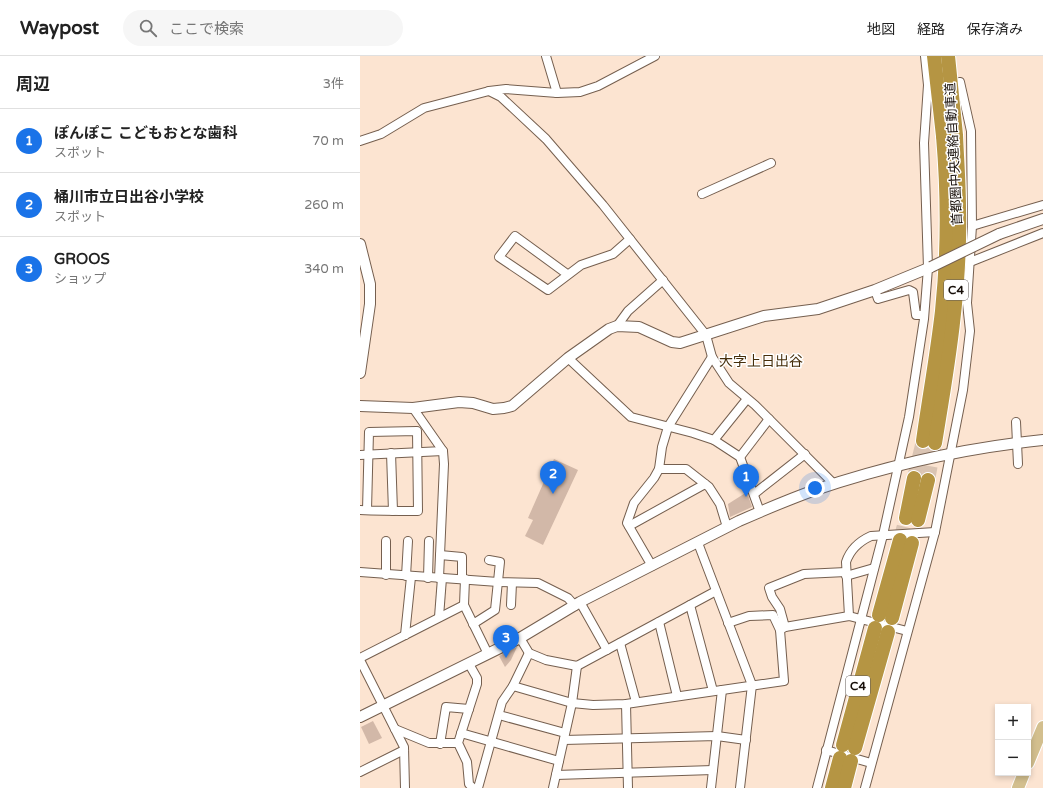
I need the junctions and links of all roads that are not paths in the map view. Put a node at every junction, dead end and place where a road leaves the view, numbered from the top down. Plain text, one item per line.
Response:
1 (546, 56) edge
2 (655, 56) edge
3 (925, 56) edge
4 (934, 56) edge
5 (948, 56) edge
6 (928, 85) junction
7 (489, 91) junction
8 (557, 93) junction
9 (949, 136) junction
10 (360, 141) edge
11 (771, 163) dead end
12 (702, 194) dead end
13 (1043, 205) edge
14 (1043, 219) edge
15 (972, 226) junction
16 (1043, 233) edge
17 (630, 239) junction
18 (360, 244) edge
19 (970, 262) junction
20 (929, 268) junction
21 (567, 274) junction
22 (663, 280) junction
23 (875, 290) junction
24 (924, 315) junction
25 (364, 326) edge
26 (617, 326) junction
27 (706, 335) junction
28 (712, 357) junction
29 (568, 358) junction
30 (360, 373) edge
31 (747, 399) junction
32 (360, 406) edge
33 (413, 408) junction
34 (769, 419) junction
35 (1016, 422) dead end
36 (668, 426) junction
37 (714, 440) junction
38 (1043, 440) edge
39 (929, 442) tunnel mouth
40 (1017, 442) junction
41 (443, 451) junction
42 (417, 452) junction
43 (391, 453) junction
44 (951, 453) junction
45 (364, 454) edge
46 (805, 454) junction
47 (740, 457) junction
48 (1018, 464) dead end
49 (899, 466) junction
50 (659, 468) junction
51 (921, 479) tunnel mouth
52 (705, 484) junction
53 (834, 484) junction
54 (754, 494) junction
55 (364, 510) edge
56 (393, 511) junction
57 (760, 512) junction
58 (912, 519) tunnel mouth
59 (629, 526) junction
60 (727, 527) junction
61 (935, 532) junction
62 (883, 535) junction
63 (386, 541) dead end
64 (408, 541) dead end
65 (429, 541) dead end
66 (906, 542) tunnel mouth
67 (698, 543) junction
68 (440, 555) junction
69 (489, 560) dead end
70 (652, 566) junction
71 (874, 568) junction
72 (360, 572) edge
73 (846, 574) junction
74 (386, 575) junction
75 (408, 576) junction
76 (428, 578) junction
77 (440, 578) junction
78 (463, 579) junction
79 (498, 582) junction
80 (512, 582) junction
81 (716, 591) junction
82 (511, 604) dead end
83 (578, 604) junction
84 (464, 605) junction
85 (690, 605) junction
86 (849, 616) junction
87 (440, 617) junction
88 (861, 619) junction
89 (659, 622) junction
90 (728, 623) junction
91 (473, 624) junction
92 (782, 629) junction
93 (907, 631) junction
94 (405, 635) junction
95 (520, 638) junction
96 (620, 643) junction
97 (607, 650) junction
98 (529, 653) junction
99 (488, 654) junction
100 (360, 659) edge
101 (469, 664) junction
102 (577, 666) junction
103 (752, 685) junction
104 (513, 686) junction
105 (722, 690) junction
106 (713, 691) junction
107 (677, 696) junction
108 (636, 702) junction
109 (572, 703) junction
110 (626, 704) junction
111 (382, 706) junction
112 (469, 709) junction
113 (499, 715) junction
114 (360, 717) edge
115 (1043, 727) edge
116 (395, 729) junction
117 (461, 733) junction
118 (717, 736) junction
119 (565, 737) junction
120 (626, 739) junction
121 (746, 740) junction
122 (490, 741) junction
123 (458, 743) junction
124 (440, 744) junction
125 (404, 750) junction
126 (826, 750) junction
127 (847, 753) junction
128 (1031, 756) edge
129 (559, 761) junction
130 (871, 763) junction
131 (713, 770) junction
132 (360, 772) edge
133 (628, 773) junction
134 (556, 775) junction
135 (1023, 776) edge
136 (405, 788) edge
137 (473, 788) edge
138 (478, 788) edge
139 (482, 788) edge
140 (553, 788) edge
141 (628, 788) edge
142 (711, 788) edge
143 (740, 788) edge
144 (817, 788) edge
145 (832, 788) edge
146 (844, 788) edge
147 (865, 788) edge
148 (1018, 788) edge

1 - 8 street
2 - 8 street
3 - 6 street
4 - 9 highway, 首都圏中央連絡自動車道 / C4, bridge
5 - 9 highway, 首都圏中央連絡自動車道 / C4, bridge
6 - 15 street
6 - 20 street
7 - 8 street
7 - 10 street
7 - 17 street
9 - 39 highway, 首都圏中央連絡自動車道 / C4
11 - 12 street
13 - 15 street
14 - 20 street, bridge
15 - 19 street
16 - 19 street
17 - 21 street
17 - 22 street
18 - 25 street
19 - 44 street
20 - 23 street
20 - 24 street
21 - 21 street
22 - 26 street
22 - 27 street
23 - 24 street
23 - 27 street
24 - 49 street
25 - 30 street
26 - 27 street
26 - 29 street
27 - 28 street
28 - 31 street
28 - 36 street
29 - 33 street
29 - 36 street
31 - 34 street
31 - 37 street
32 - 33 street
33 - 41 street
34 - 46 street
34 - 47 street
35 - 40 street
36 - 37 street
36 - 50 street
37 - 47 street
38 - 40 street
40 - 44 street
40 - 48 street
41 - 42 street
41 - 68 street
42 - 43 street
42 - 45 street
42 - 56 street
43 - 45 street
43 - 56 street
44 - 49 street
44 - 61 street
45 - 55 street
46 - 53 street
46 - 54 street
47 - 54 street
49 - 53 street
49 - 62 street
50 - 52 street
50 - 59 street
51 - 58 highway
52 - 59 street
52 - 60 street
53 - 57 street
54 - 57 street
55 - 56 street
57 - 60 street
59 - 70 street
60 - 67 street
61 - 62 street
61 - 93 street
62 - 71 street
62 - 73 street
63 - 74 street
64 - 75 street
65 - 76 street
66 - 127 highway, C4
67 - 70 street
67 - 81 street
68 - 77 street
68 - 78 street
69 - 79 street
70 - 83 street
71 - 73 street
71 - 88 street
72 - 74 street
73 - 86 street
73 - 92 street
74 - 75 street
75 - 76 street
75 - 94 street
76 - 77 street
77 - 78 street
77 - 87 street
78 - 79 street
78 - 84 street
79 - 80 street
79 - 91 street
80 - 82 street
80 - 83 street
81 - 85 street
81 - 90 street
83 - 95 street
83 - 97 street
84 - 87 street
84 - 91 street
85 - 89 street
85 - 106 street
86 - 88 street
86 - 92 street
87 - 94 street
88 - 93 street
88 - 126 street
89 - 96 street
89 - 107 street
90 - 92 street
90 - 103 street
91 - 99 street
92 - 103 street
93 - 130 street
94 - 100 street
95 - 98 street
95 - 99 street
96 - 97 street
96 - 108 street
97 - 102 street
98 - 102 street
98 - 104 street
99 - 101 street
100 - 111 street
101 - 111 street
101 - 112 street
102 - 109 street
103 - 105 street
103 - 121 street
104 - 109 street
104 - 113 street
105 - 106 street
105 - 118 street
106 - 107 street
107 - 108 street
108 - 110 street
109 - 110 street
109 - 119 street
110 - 120 street
111 - 114 street
111 - 116 street
112 - 117 street
112 - 124 street
113 - 119 street
113 - 122 street
115 - 128 main road
116 - 124 street
116 - 125 street
117 - 122 street
117 - 123 street
118 - 120 street
118 - 121 street
118 - 131 street
119 - 120 street
119 - 129 street
120 - 133 street
121 - 143 street
122 - 129 street
122 - 138 street
123 - 124 street
123 - 137 street
125 - 132 street
125 - 136 street
126 - 130 street
126 - 144 street
127 - 145 highway, C4
127 - 146 highway, C4
129 - 134 street
130 - 147 street
131 - 133 street
131 - 142 street
133 - 134 street
133 - 141 street
134 - 140 street
135 - 148 main road
138 - 139 street

